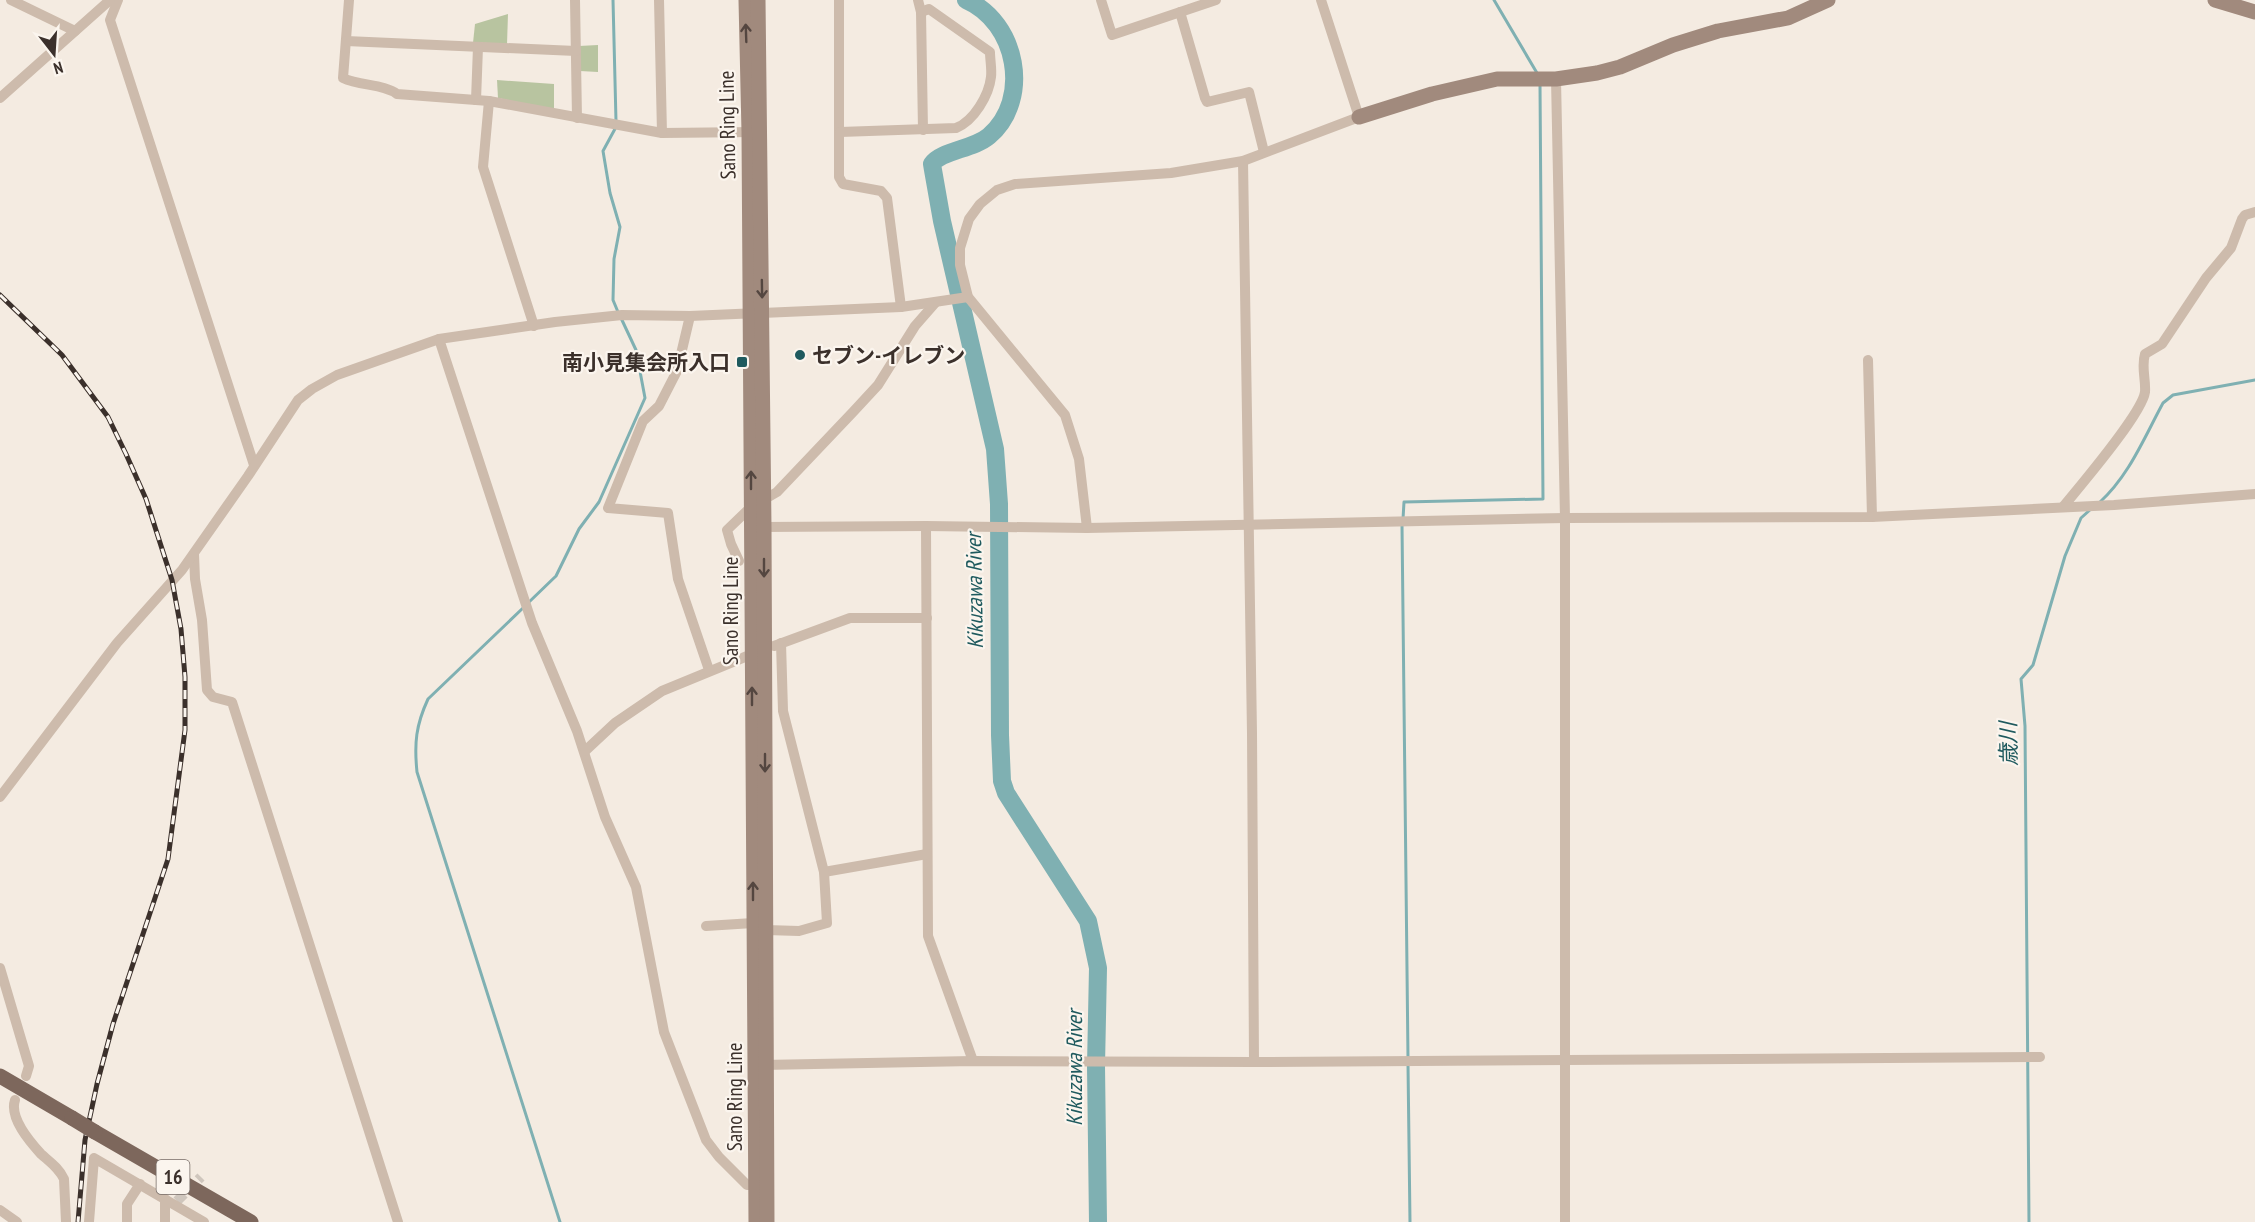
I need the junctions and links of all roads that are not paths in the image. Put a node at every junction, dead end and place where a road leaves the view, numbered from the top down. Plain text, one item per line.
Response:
1 (11, 0) edge
2 (110, 0) edge
3 (118, 0) edge
4 (349, 0) edge
5 (575, 0) edge
6 (658, 0) edge
7 (746, 0) edge
8 (758, 0) edge
9 (839, 0) edge
10 (918, 0) edge
11 (1101, 0) edge
12 (1216, 0) edge
13 (1321, 0) edge
14 (1827, 0) edge
15 (2215, 0) edge
16 (921, 12) junction
17 (1180, 12) junction
18 (2255, 12) edge
19 (75, 31) junction
20 (346, 41) junction
21 (478, 46) junction
22 (576, 51) junction
23 (1556, 80) junction
24 (0, 98) edge
25 (476, 100) junction
26 (489, 101) junction
27 (1359, 117) junction
28 (577, 118) junction
29 (923, 130) junction
30 (755, 132) junction
31 (840, 132) junction
32 (662, 133) junction
33 (1264, 152) junction
34 (1243, 161) junction
35 (2255, 212) edge
36 (968, 297) junction
37 (936, 302) junction
38 (901, 307) junction
39 (756, 314) junction
40 (690, 316) junction
41 (534, 326) junction
42 (439, 339) junction
43 (1868, 360) dead end
44 (254, 465) junction
45 (2255, 494) edge
46 (757, 503) junction
47 (2063, 507) junction
48 (1872, 517) junction
49 (1565, 518) junction
50 (1248, 524) junction
51 (926, 526) junction
52 (758, 527) junction
53 (1087, 528) junction
54 (194, 554) junction
55 (739, 561) dead end
56 (927, 618) junction
57 (781, 643) junction
58 (758, 652) junction
59 (709, 670) junction
60 (585, 751) junction
61 (0, 797) edge
62 (927, 855) junction
63 (824, 872) junction
64 (706, 926) dead end
65 (759, 926) junction
66 (0, 968) edge
67 (2040, 1057) dead end
68 (1564, 1059) junction
69 (973, 1060) junction
70 (1254, 1062) junction
71 (761, 1065) junction
72 (0, 1076) edge
73 (26, 1076) dead end
74 (15, 1100) dead end
75 (140, 1184) junction
76 (761, 1185) junction
77 (172, 1201) junction
78 (0, 1210) edge
79 (17, 1222) edge
80 (66, 1222) edge
81 (89, 1222) edge
82 (127, 1222) edge
83 (165, 1222) edge
84 (204, 1222) edge
85 (251, 1222) edge
86 (398, 1222) edge
87 (756, 1222) edge
88 (767, 1222) edge
89 (1565, 1222) edge

1 - 19 street
2 - 19 street
3 - 44 street
4 - 20 street
5 - 22 street
6 - 32 street
30 -> 7 main road, Sano Ring Line
8 - 30 main road, Sano Ring Line
9 - 31 street
10 - 16 street
11 - 17 street
12 - 17 street
13 - 27 street
14 - 23 main road
15 - 18 main road
16 - 29 street
16 - 29 street
17 - 33 street
19 - 24 street
20 - 21 street
20 - 25 street
21 - 22 street
21 - 25 street
22 - 28 street
23 - 27 main road
23 - 49 street
25 - 26 street
26 - 28 street
26 - 41 street
27 - 33 street
28 - 32 street
29 - 31 street
30 - 32 street
30 - 39 main road, Sano Ring Line
31 - 38 street
33 - 34 street
34 - 36 street
34 - 50 street
35 - 47 street
36 - 37 street
36 - 53 street
37 - 38 street
37 - 46 street
38 - 39 street
39 - 40 street
39 - 46 main road, Sano Ring Line
40 - 41 street
40 - 59 street
41 - 42 street
42 - 44 street
42 - 60 street
43 - 48 street
44 - 54 street
45 - 47 street
46 - 52 main road, Sano Ring Line
46 - 55 street
47 - 48 street
48 - 49 street
49 - 50 street
49 - 68 street
50 - 53 street
50 - 70 street
51 - 52 street
51 - 53 street
51 - 56 street
52 - 58 main road, Sano Ring Line
54 - 61 street
54 - 86 street
56 - 57 street
56 - 62 street
57 - 58 street
57 - 63 street
58 - 59 street
58 - 65 main road, Sano Ring Line
59 - 60 street
60 - 76 street
62 - 63 street
62 - 69 street
63 - 65 street
64 - 65 street
65 - 71 main road, Sano Ring Line
66 - 73 street
67 - 68 street
68 - 70 street
68 - 89 street
69 - 70 street
69 - 71 street
71 - 76 main road, Sano Ring Line
72 - 85 main road, 16, bridge
74 - 80 street
75 - 77 street
75 - 81 street
75 - 82 street
76 - 87 main road, Sano Ring Line
76 - 88 main road, Sano Ring Line
77 - 83 street
77 - 84 street
78 - 79 street

